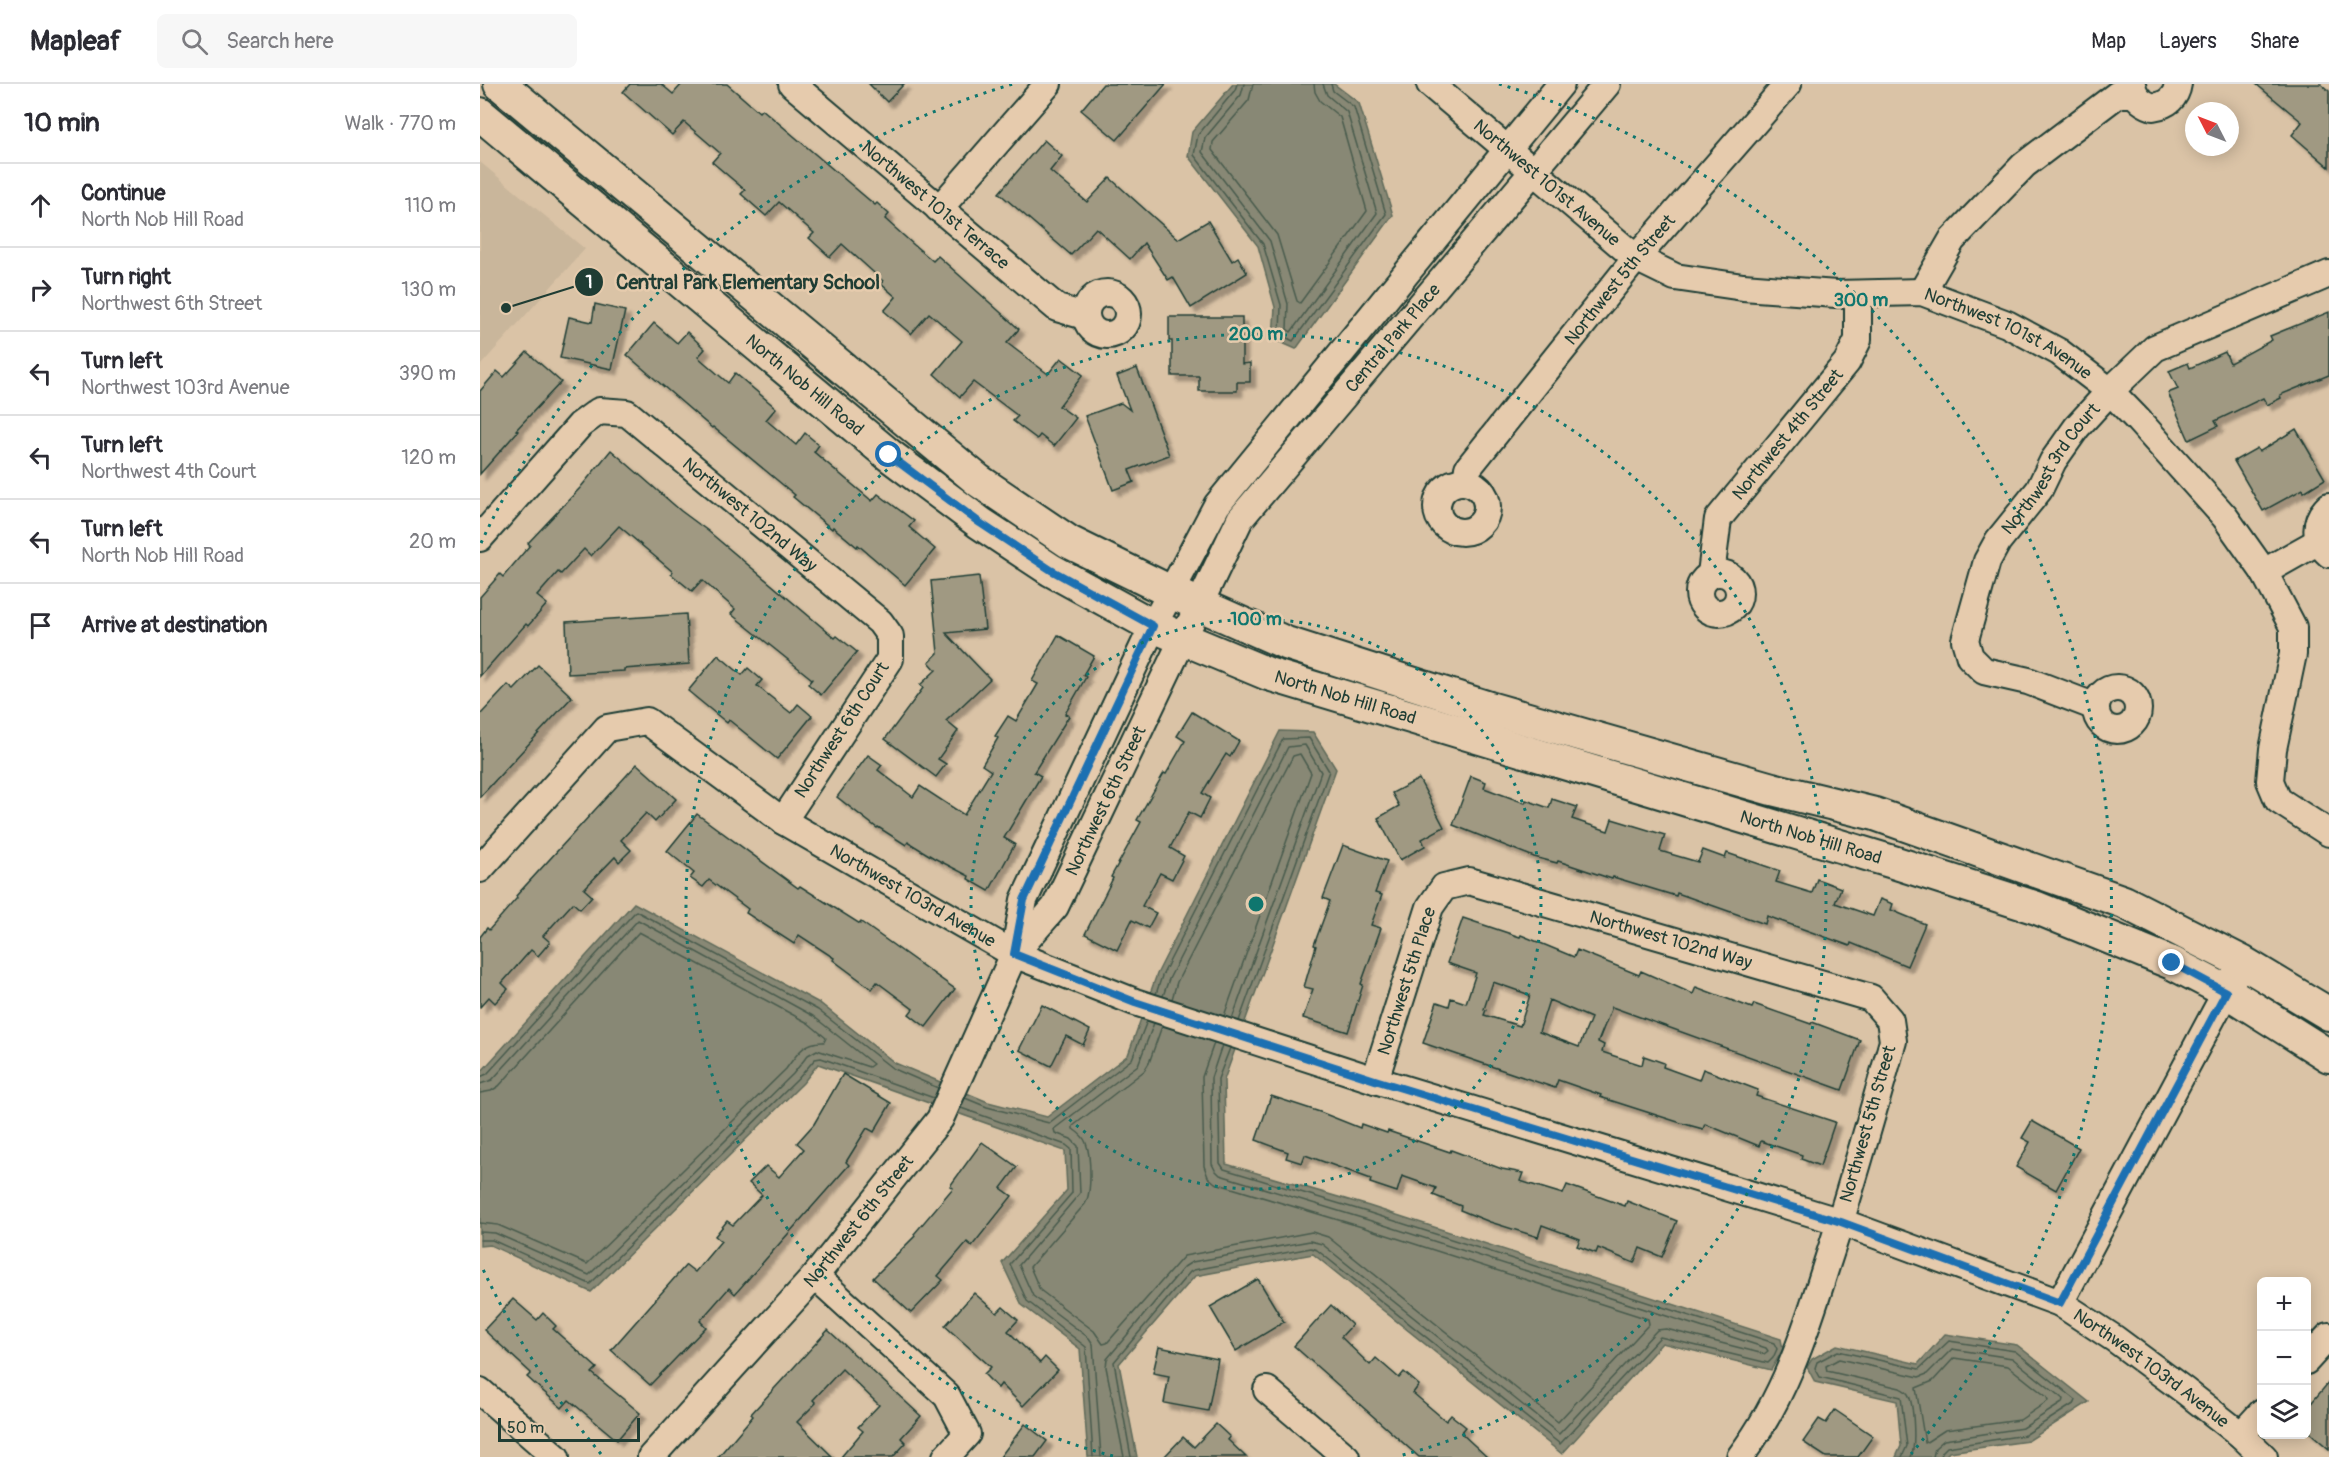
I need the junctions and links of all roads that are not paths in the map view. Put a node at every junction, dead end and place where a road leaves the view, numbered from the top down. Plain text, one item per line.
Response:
1 (500, 84) edge
2 (792, 84) edge
3 (1048, 84) edge
4 (1430, 84) edge
5 (1561, 84) edge
6 (1607, 84) edge
7 (1788, 84) edge
8 (2178, 84) edge
9 (2133, 89) edge
10 (480, 114) edge
11 (1507, 148) junction
12 (1534, 170) junction
13 (939, 209) junction
14 (1636, 258) junction
15 (2329, 274) edge
16 (1922, 292) junction
17 (1858, 294) junction
18 (1086, 316) dead end
19 (2110, 391) junction
20 (1466, 482) dead end
21 (2329, 506) edge
22 (480, 538) edge
23 (2324, 548) edge
24 (2264, 572) junction
25 (1711, 574) dead end
26 (1171, 592) junction
27 (1199, 604) junction
28 (1153, 626) junction
29 (890, 636) joint
30 (1182, 639) junction
31 (2096, 707) dead end
32 (783, 821) junction
33 (2329, 833) edge
34 (480, 869) edge
35 (1444, 887) joint
36 (1014, 954) junction
37 (2242, 962) junction
38 (2226, 992) junction
39 (2329, 1014) edge
40 (1890, 1020) joint
41 (2329, 1056) edge
42 (1375, 1080) junction
43 (1841, 1222) junction
44 (815, 1276) junction
45 (2060, 1303) junction
46 (2329, 1335) edge
47 (2311, 1356) edge
48 (1267, 1390) dead end
49 (480, 1391) edge
50 (2257, 1417) edge
51 (2241, 1435) junction
52 (556, 1457) edge
53 (651, 1457) edge
54 (946, 1457) edge
55 (1346, 1457) edge
56 (1740, 1457) edge
57 (2264, 1457) edge

1 - 26 main road, North Nob Hill Road
2 - 13 street, Northwest 101st Terrace
3 - 13 street
4 - 11 street, Northwest 101st Avenue
5 - 11 street, Central Park Place
6 - 12 street, Central Park Place
7 - 14 street, Northwest 5th Street
8 - 9 street
9 - 16 street
10 - 28 main road, North Nob Hill Road
11 - 12 street, Northwest 101st Avenue
11 - 26 street, Central Park Place
12 - 14 street, Northwest 101st Avenue
12 - 27 street, Central Park Place
13 - 18 street, Northwest 101st Terrace
14 - 17 street, Northwest 101st Avenue
14 - 20 street, Northwest 5th Street
15 - 19 street, Northwest 3rd Court
16 - 17 street, Northwest 101st Avenue
16 - 19 street, Northwest 101st Avenue
17 - 25 street, Northwest 4th Street
19 - 24 street, Northwest 101st Avenue
19 - 31 street, Northwest 3rd Court
21 - 23 street
22 - 29 street, Northwest 102nd Way
23 - 24 street
24 - 33 street, Northwest 101st Avenue
26 - 27 main road, North Nob Hill Road
26 - 28 street, Central Park Place
27 - 30 street, Central Park Place
27 - 37 main road, North Nob Hill Road
28 - 30 main road, North Nob Hill Road
28 - 36 street, Northwest 6th Street
29 - 32 street, Northwest 6th Court
30 - 36 street, Northwest 6th Street
30 - 38 main road, North Nob Hill Road
32 - 34 street, Northwest 103rd Avenue
32 - 36 street, Northwest 103rd Avenue
35 - 40 street, Northwest 102nd Way
35 - 42 street, Northwest 5th Place
36 - 42 street, Northwest 103rd Avenue
36 - 44 street, Northwest 6th Street
37 - 38 street
37 - 39 main road, North Nob Hill Road
38 - 41 main road, North Nob Hill Road
38 - 45 street
40 - 43 street, Northwest 5th Street
42 - 43 street, Northwest 103rd Avenue
43 - 45 street, Northwest 103rd Avenue
43 - 56 street, Northwest 5th Street
44 - 53 street, Northwest 6th Street
44 - 54 street
45 - 51 street, Northwest 103rd Avenue
46 - 47 street
48 - 55 street
49 - 52 street
50 - 51 street
51 - 57 street, Northwest 103rd Avenue

